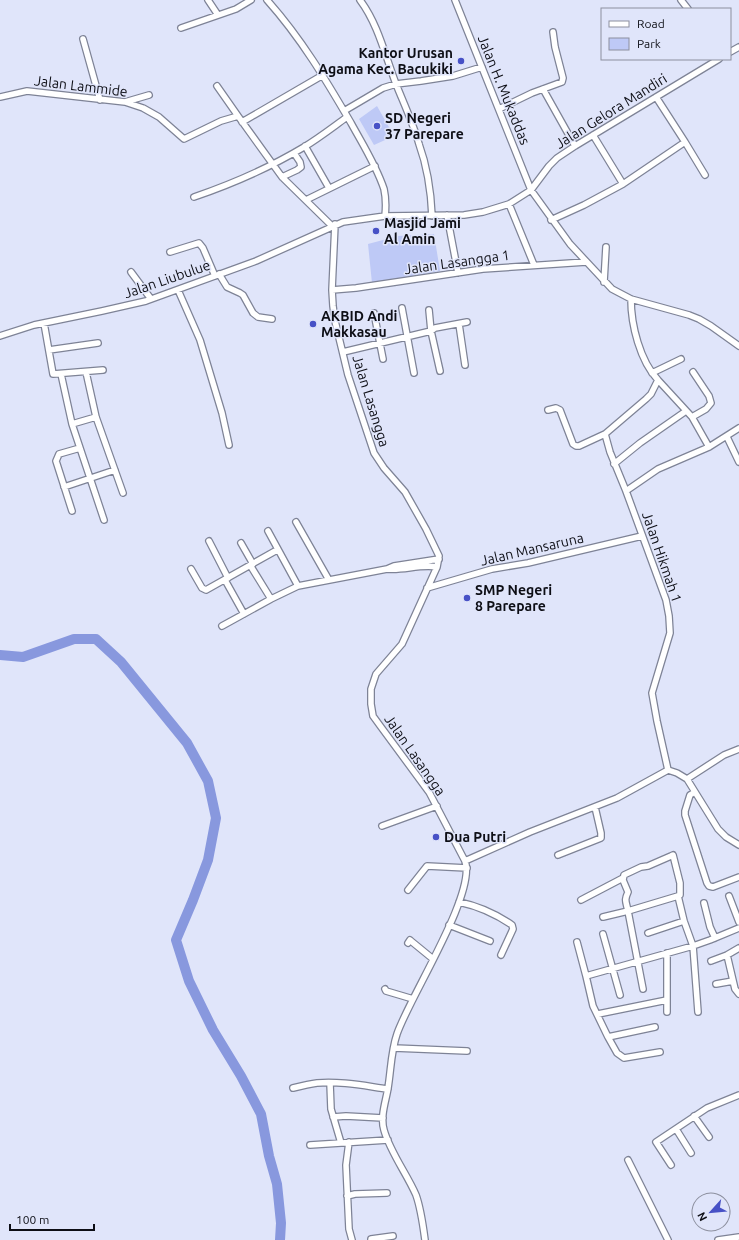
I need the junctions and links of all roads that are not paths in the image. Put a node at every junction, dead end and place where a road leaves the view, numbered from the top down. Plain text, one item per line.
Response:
1 (208, 0) edge
2 (251, 0) edge
3 (267, 0) edge
4 (360, 0) edge
5 (455, 0) edge
6 (681, 0) edge
7 (687, 8) edge
8 (218, 15) junction
9 (181, 28) dead end
10 (553, 32) dead end
11 (83, 39) dead end
12 (739, 47) edge
13 (731, 51) edge
14 (717, 60) edge
15 (482, 67) junction
16 (323, 75) junction
17 (396, 84) junction
18 (217, 86) dead end
19 (542, 89) junction
20 (149, 95) dead end
21 (0, 96) edge
22 (656, 97) junction
23 (100, 100) junction
24 (125, 102) junction
25 (499, 109) junction
26 (344, 111) junction
27 (238, 116) junction
28 (347, 117) junction
29 (242, 122) junction
30 (593, 135) junction
31 (685, 142) junction
32 (305, 146) junction
33 (575, 146) junction
34 (294, 153) junction
35 (272, 165) junction
36 (375, 166) junction
37 (705, 175) dead end
38 (282, 177) junction
39 (623, 184) junction
40 (329, 188) junction
41 (531, 190) junction
42 (194, 197) dead end
43 (306, 200) junction
44 (509, 204) junction
45 (447, 215) junction
46 (385, 216) junction
47 (432, 216) junction
48 (551, 220) junction
49 (334, 225) junction
50 (606, 247) dead end
51 (170, 252) dead end
52 (586, 262) junction
53 (534, 265) junction
54 (131, 272) dead end
55 (458, 272) junction
56 (217, 275) junction
57 (604, 282) junction
58 (178, 290) junction
59 (332, 290) junction
60 (151, 299) junction
61 (631, 299) junction
62 (402, 308) dead end
63 (429, 310) dead end
64 (374, 313) dead end
65 (272, 319) dead end
66 (467, 322) dead end
67 (44, 323) junction
68 (459, 324) junction
69 (431, 331) junction
70 (0, 336) edge
71 (408, 336) junction
72 (98, 343) dead end
73 (380, 343) junction
74 (739, 346) edge
75 (48, 350) junction
76 (343, 352) junction
77 (383, 359) dead end
78 (681, 359) dead end
79 (465, 365) dead end
80 (102, 370) dead end
81 (440, 371) dead end
82 (86, 372) junction
83 (693, 372) dead end
84 (414, 373) dead end
85 (652, 373) junction
86 (61, 374) junction
87 (658, 380) junction
88 (548, 410) dead end
89 (686, 411) junction
90 (96, 416) junction
91 (692, 417) junction
92 (72, 424) junction
93 (739, 428) edge
94 (605, 434) junction
95 (727, 436) junction
96 (229, 445) dead end
97 (709, 447) junction
98 (80, 448) junction
99 (739, 462) edge
100 (614, 464) junction
101 (115, 470) junction
102 (90, 478) junction
103 (64, 487) junction
104 (626, 491) junction
105 (123, 493) dead end
106 (72, 511) dead end
107 (104, 520) dead end
108 (296, 522) dead end
109 (268, 531) dead end
110 (642, 536) junction
111 (209, 541) dead end
112 (241, 543) dead end
113 (277, 550) junction
114 (439, 560) junction
115 (252, 564) junction
116 (436, 567) junction
117 (191, 569) dead end
118 (387, 569) junction
119 (227, 579) junction
120 (329, 580) junction
121 (298, 586) junction
122 (427, 588) junction
123 (271, 599) junction
124 (244, 614) junction
125 (222, 626) dead end
126 (739, 749) edge
127 (668, 770) junction
128 (687, 780) junction
129 (695, 792) junction
130 (437, 806) junction
131 (595, 807) junction
132 (382, 826) dead end
133 (739, 845) edge
134 (558, 855) dead end
135 (465, 861) junction
136 (467, 868) junction
137 (739, 877) edge
138 (622, 878) junction
139 (408, 890) dead end
140 (678, 896) junction
141 (729, 896) dead end
142 (581, 900) dead end
143 (459, 902) junction
144 (704, 903) dead end
145 (628, 912) junction
146 (603, 917) dead end
147 (684, 921) junction
148 (739, 922) edge
149 (449, 925) junction
150 (739, 928) edge
151 (648, 933) dead end
152 (603, 934) dead end
153 (715, 938) junction
154 (490, 941) dead end
155 (577, 942) dead end
156 (408, 943) dead end
157 (693, 946) junction
158 (739, 948) edge
159 (667, 953) junction
160 (501, 955) dead end
161 (727, 955) junction
162 (433, 959) junction
163 (711, 961) dead end
164 (639, 962) junction
165 (613, 969) junction
166 (586, 976) junction
167 (734, 981) junction
168 (716, 984) dead end
169 (385, 989) dead end
170 (644, 989) dead end
171 (739, 994) edge
172 (620, 995) dead end
173 (413, 998) junction
174 (667, 1000) junction
175 (667, 1012) dead end
176 (698, 1012) dead end
177 (598, 1014) junction
178 (655, 1027) dead end
179 (608, 1037) junction
180 (394, 1048) junction
181 (467, 1050) dead end
182 (660, 1052) dead end
183 (330, 1083) junction
184 (293, 1088) dead end
185 (388, 1089) junction
186 (739, 1095) edge
187 (694, 1116) junction
188 (333, 1117) junction
189 (383, 1118) junction
190 (676, 1128) junction
191 (709, 1137) dead end
192 (388, 1140) junction
193 (349, 1142) junction
194 (341, 1143) junction
195 (310, 1145) dead end
196 (691, 1153) dead end
197 (628, 1160) dead end
198 (670, 1165) dead end
199 (387, 1193) dead end
200 (347, 1196) junction
201 (393, 1236) dead end
202 (739, 1237) edge
203 (352, 1240) edge
204 (371, 1240) edge
205 (425, 1240) edge
206 (668, 1240) edge
207 (718, 1240) edge

1 - 8 street
2 - 8 street
3 - 16 street
4 - 17 street
5 - 15 street, Jalan H. Mukaddas
6 - 7 street
8 - 9 street
10 - 19 street
11 - 23 street
12 - 13 street
14 - 22 street, Jalan Gelora Mandiri
15 - 17 street
15 - 25 street, Jalan H. Mukaddas
16 - 26 street
16 - 29 street
17 - 26 street
17 - 47 street
18 - 27 street
19 - 25 street
19 - 33 street
20 - 24 street
21 - 23 street, Jalan Lammide
22 - 30 street, Jalan Gelora Mandiri
22 - 31 street
23 - 24 street, Jalan Lammide
24 - 27 street, Jalan Lammide
25 - 41 street, Jalan H. Mukaddas
26 - 28 street
27 - 29 street
28 - 32 street
28 - 36 street
29 - 35 street
30 - 33 street, Jalan Gelora Mandiri
30 - 39 street
31 - 37 street
31 - 39 street
32 - 34 street
32 - 40 street
33 - 41 street, Jalan Gelora Mandiri
34 - 35 street
34 - 38 street
35 - 38 street
35 - 42 street
36 - 40 street
36 - 46 street
38 - 43 street
39 - 48 street
40 - 43 street
41 - 44 street, Jalan Gelora Mandiri
41 - 48 street, Jalan H. Mukaddas
43 - 49 street
44 - 45 street, Jalan Gelora Mandiri
44 - 53 street
45 - 47 street, Jalan Gelora Mandiri
45 - 55 street
46 - 47 street, Jalan Gelora Mandiri
46 - 49 street, Jalan Liubulue
48 - 52 street, Jalan H. Mukaddas
49 - 56 street, Jalan Liubulue
49 - 59 street, Jalan Lasangga
50 - 57 street
51 - 56 street
52 - 53 street, Jalan Lasangga 1
52 - 57 street, Jalan H. Mukaddas
53 - 55 street, Jalan Lasangga 1
54 - 60 street
55 - 59 street, Jalan Lasangga 1
56 - 58 street, Jalan Liubulue
56 - 65 street
57 - 61 street, Jalan H. Mukaddas
58 - 60 street, Jalan Liubulue
58 - 96 street
59 - 76 street, Jalan Lasangga
60 - 67 street, Jalan Liubulue
61 - 74 street, Jalan H. Mukaddas
61 - 85 street
62 - 71 street
63 - 69 street
64 - 73 street
66 - 68 street
67 - 70 street, Jalan Liubulue
67 - 75 street
68 - 69 street
68 - 79 street
69 - 71 street
69 - 81 street
71 - 73 street
71 - 84 street
72 - 75 street
73 - 76 street
73 - 77 street
75 - 86 street
76 - 114 street, Jalan Lasangga
78 - 85 street
80 - 82 street
82 - 86 street
82 - 90 street
83 - 91 street
85 - 87 street
86 - 92 street
87 - 89 street
87 - 94 street
88 - 94 street
89 - 91 street
89 - 100 street
90 - 92 street
90 - 101 street
91 - 97 street
92 - 98 street
93 - 95 street
94 - 100 street, Jalan Hikmah 1
95 - 97 street
95 - 99 street
97 - 104 street
98 - 102 street
98 - 103 street
100 - 104 street, Jalan Hikmah 1
101 - 102 street
101 - 105 street
102 - 103 street
102 - 107 street
103 - 106 street
104 - 110 street, Jalan Hikmah 1
108 - 120 street
109 - 113 street
110 - 122 street, Jalan Mansaruna
110 - 127 street, Jalan Hikmah 1
111 - 119 street
112 - 115 street
113 - 115 street
113 - 121 street
114 - 116 street, Jalan Lasangga
114 - 118 street
115 - 119 street
115 - 123 street
116 - 118 street
116 - 122 street, Jalan Lasangga
117 - 119 street
118 - 120 street
119 - 124 street
120 - 121 street
121 - 123 street
122 - 130 street, Jalan Lasangga
123 - 124 street
124 - 125 street
126 - 128 street
127 - 128 street
127 - 131 street
128 - 129 street
129 - 133 street
129 - 137 street
130 - 132 street
130 - 135 street, Jalan Lasangga
131 - 134 street
131 - 135 street
135 - 136 street, Jalan Lasangga
136 - 139 street
136 - 143 street, Jalan Lasangga
138 - 140 street
138 - 142 street
138 - 145 street
140 - 145 street
140 - 147 street
141 - 148 street
143 - 149 street, Jalan Lasangga
143 - 160 street
144 - 153 street
145 - 146 street
145 - 164 street
147 - 151 street
147 - 157 street
149 - 154 street
149 - 162 street, Jalan Lasangga
150 - 153 street
152 - 165 street
153 - 157 street
155 - 166 street
156 - 162 street
157 - 159 street
157 - 176 street
158 - 161 street
159 - 164 street
159 - 174 street
161 - 163 street
161 - 167 street
162 - 173 street, Jalan Lasangga
164 - 165 street
164 - 170 street
165 - 166 street
165 - 172 street
166 - 177 street
167 - 168 street
167 - 171 street
169 - 173 street
173 - 180 street, Jalan Lasangga
174 - 175 street
174 - 177 street
177 - 179 street
178 - 179 street
179 - 182 street
180 - 181 street
180 - 185 street, Jalan Lasangga
183 - 184 street
183 - 185 street
183 - 188 street
185 - 189 street, Jalan Lasangga
186 - 187 street
187 - 190 street
187 - 191 street
188 - 189 street
188 - 194 street
189 - 192 street, Jalan Lasangga
190 - 196 street
190 - 198 street
192 - 193 street
192 - 205 street, Jalan Lasangga
193 - 194 street
193 - 200 street
194 - 195 street
197 - 206 street
199 - 200 street
200 - 203 street
201 - 204 street
202 - 207 street

